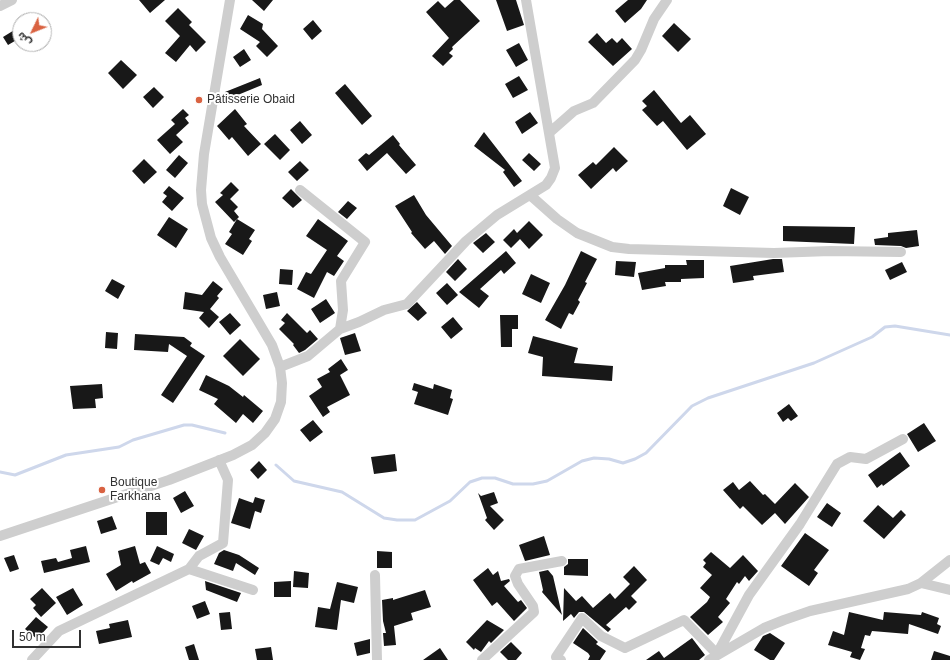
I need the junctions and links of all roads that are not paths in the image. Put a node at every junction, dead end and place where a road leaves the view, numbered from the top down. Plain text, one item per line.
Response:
1 (12, 0) edge
2 (230, 0) edge
3 (526, 0) edge
4 (667, 0) edge
5 (0, 6) edge
6 (549, 133) junction
7 (300, 190) dead end
8 (530, 195) junction
9 (900, 252) dead end
10 (340, 329) junction
11 (280, 367) junction
12 (904, 439) dead end
13 (219, 460) junction
14 (0, 536) edge
15 (950, 560) edge
16 (562, 561) dead end
17 (189, 569) junction
18 (375, 575) dead end
19 (921, 583) junction
20 (253, 590) dead end
21 (950, 590) edge
22 (713, 657) edge
23 (32, 660) edge
24 (377, 660) edge
25 (482, 660) edge
26 (561, 660) edge

1 - 5 street
2 - 11 street
3 - 6 street
4 - 6 street
6 - 8 street
7 - 10 street
8 - 9 street
8 - 10 street
10 - 11 street
11 - 13 street
12 - 22 street
13 - 14 street
13 - 17 street
15 - 19 street
16 - 25 street
17 - 20 street
17 - 23 street
18 - 24 street
19 - 21 street
19 - 22 street
22 - 26 street

